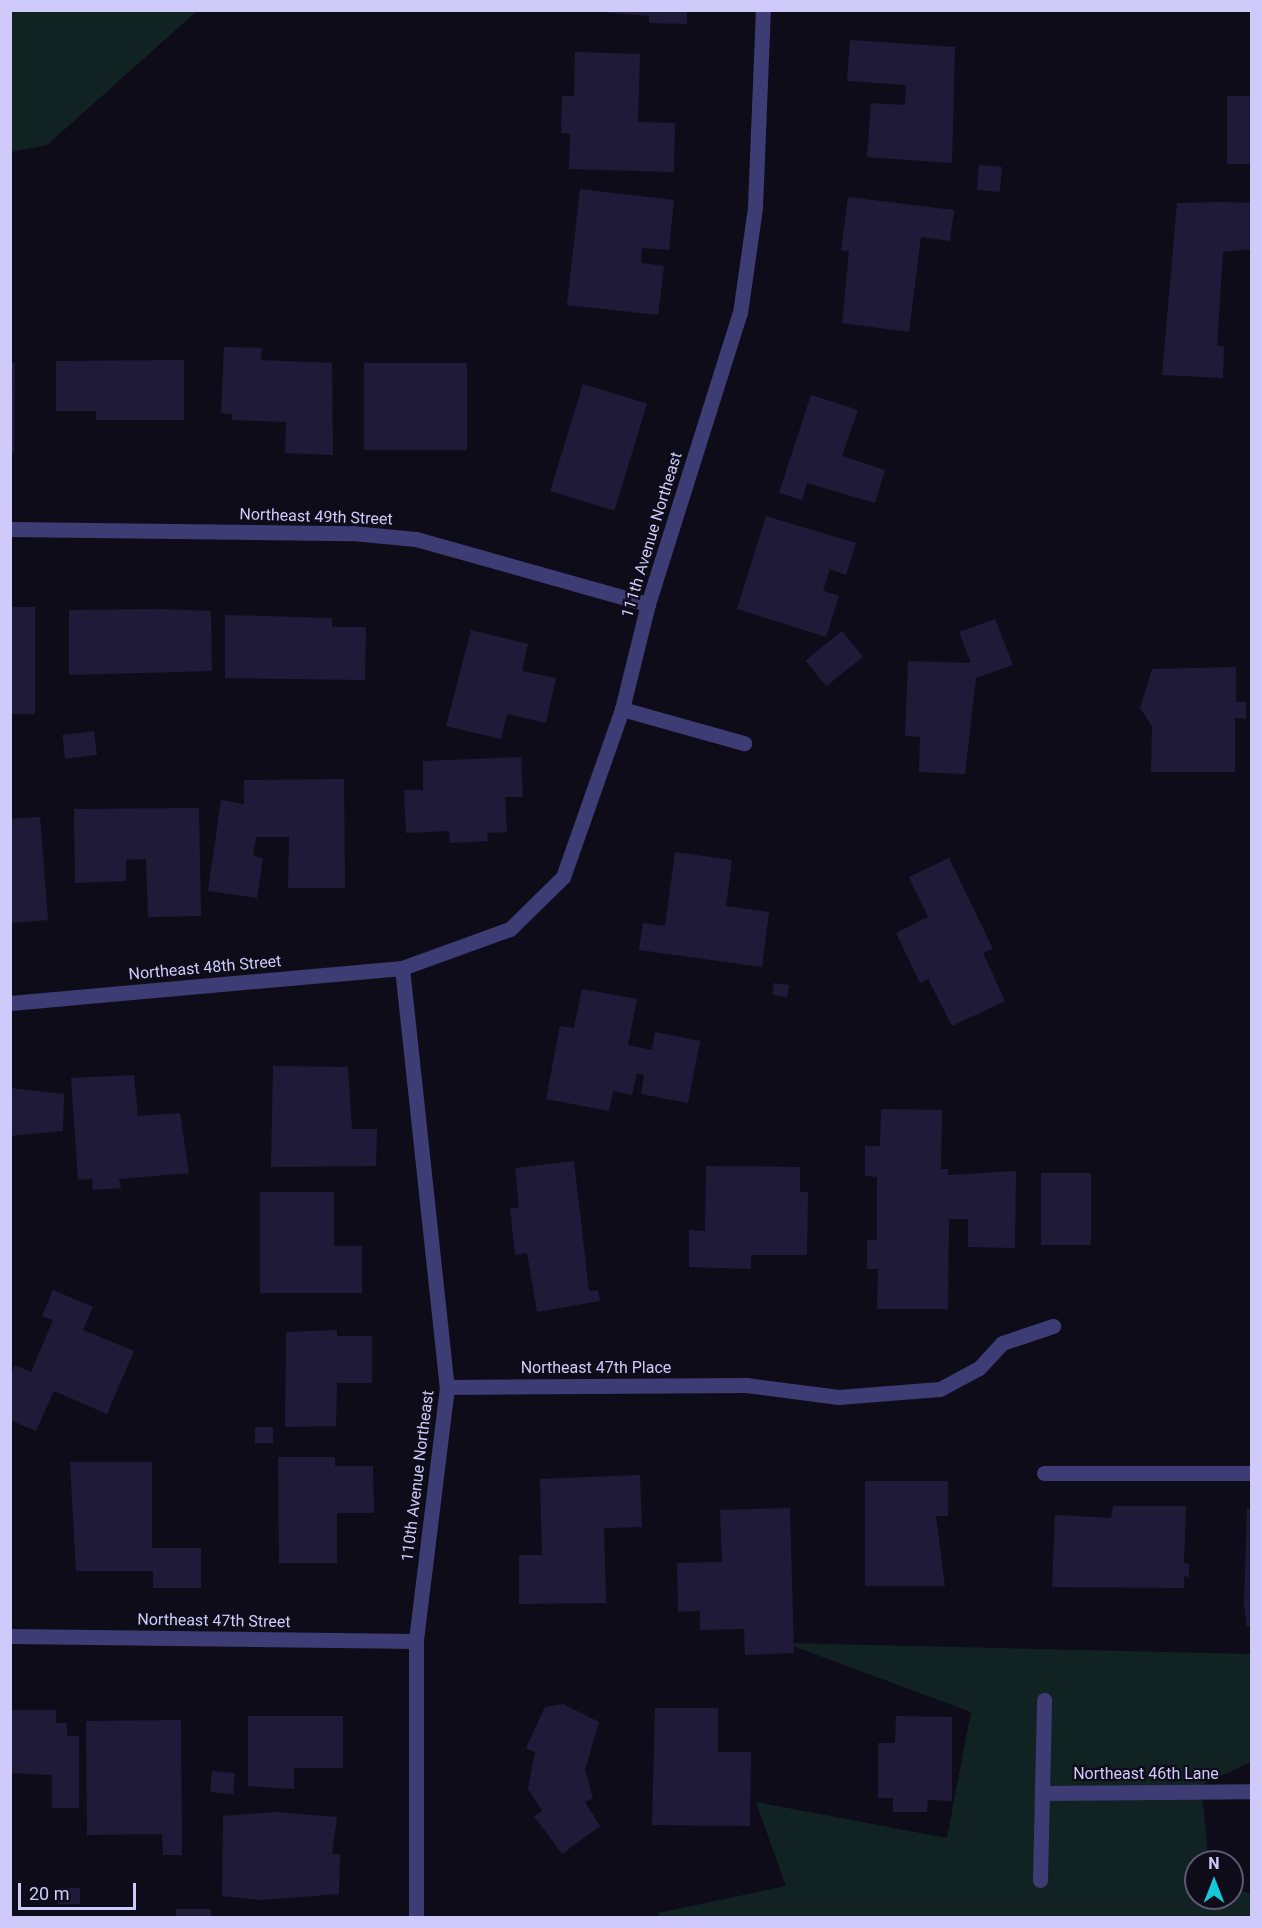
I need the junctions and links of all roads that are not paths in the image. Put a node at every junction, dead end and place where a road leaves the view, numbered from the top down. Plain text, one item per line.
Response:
1 (763, 10) edge
2 (10, 529) edge
3 (648, 604) junction
4 (621, 709) junction
5 (744, 743) dead end
6 (402, 968) junction
7 (10, 1004) edge
8 (1053, 1326) dead end
9 (447, 1387) junction
10 (1044, 1473) dead end
11 (1251, 1473) edge
12 (10, 1636) edge
13 (416, 1641) junction
14 (1044, 1700) dead end
15 (1251, 1791) edge
16 (1042, 1793) junction
17 (1040, 1880) dead end
18 (416, 1917) edge

1 - 3 street, 111th Avenue Northeast
2 - 3 street, Northeast 49th Street
3 - 4 street, 111th Avenue Northeast
4 - 5 street
4 - 6 street, 111th Avenue Northeast
6 - 7 street, Northeast 48th Street
6 - 9 street, 110th Avenue Northeast
8 - 9 street, Northeast 47th Place
9 - 13 street, 110th Avenue Northeast
10 - 11 street
12 - 13 street, Northeast 47th Street
13 - 18 street, 110th Avenue Northeast
14 - 16 street
15 - 16 street, Northeast 46th Lane
16 - 17 street

